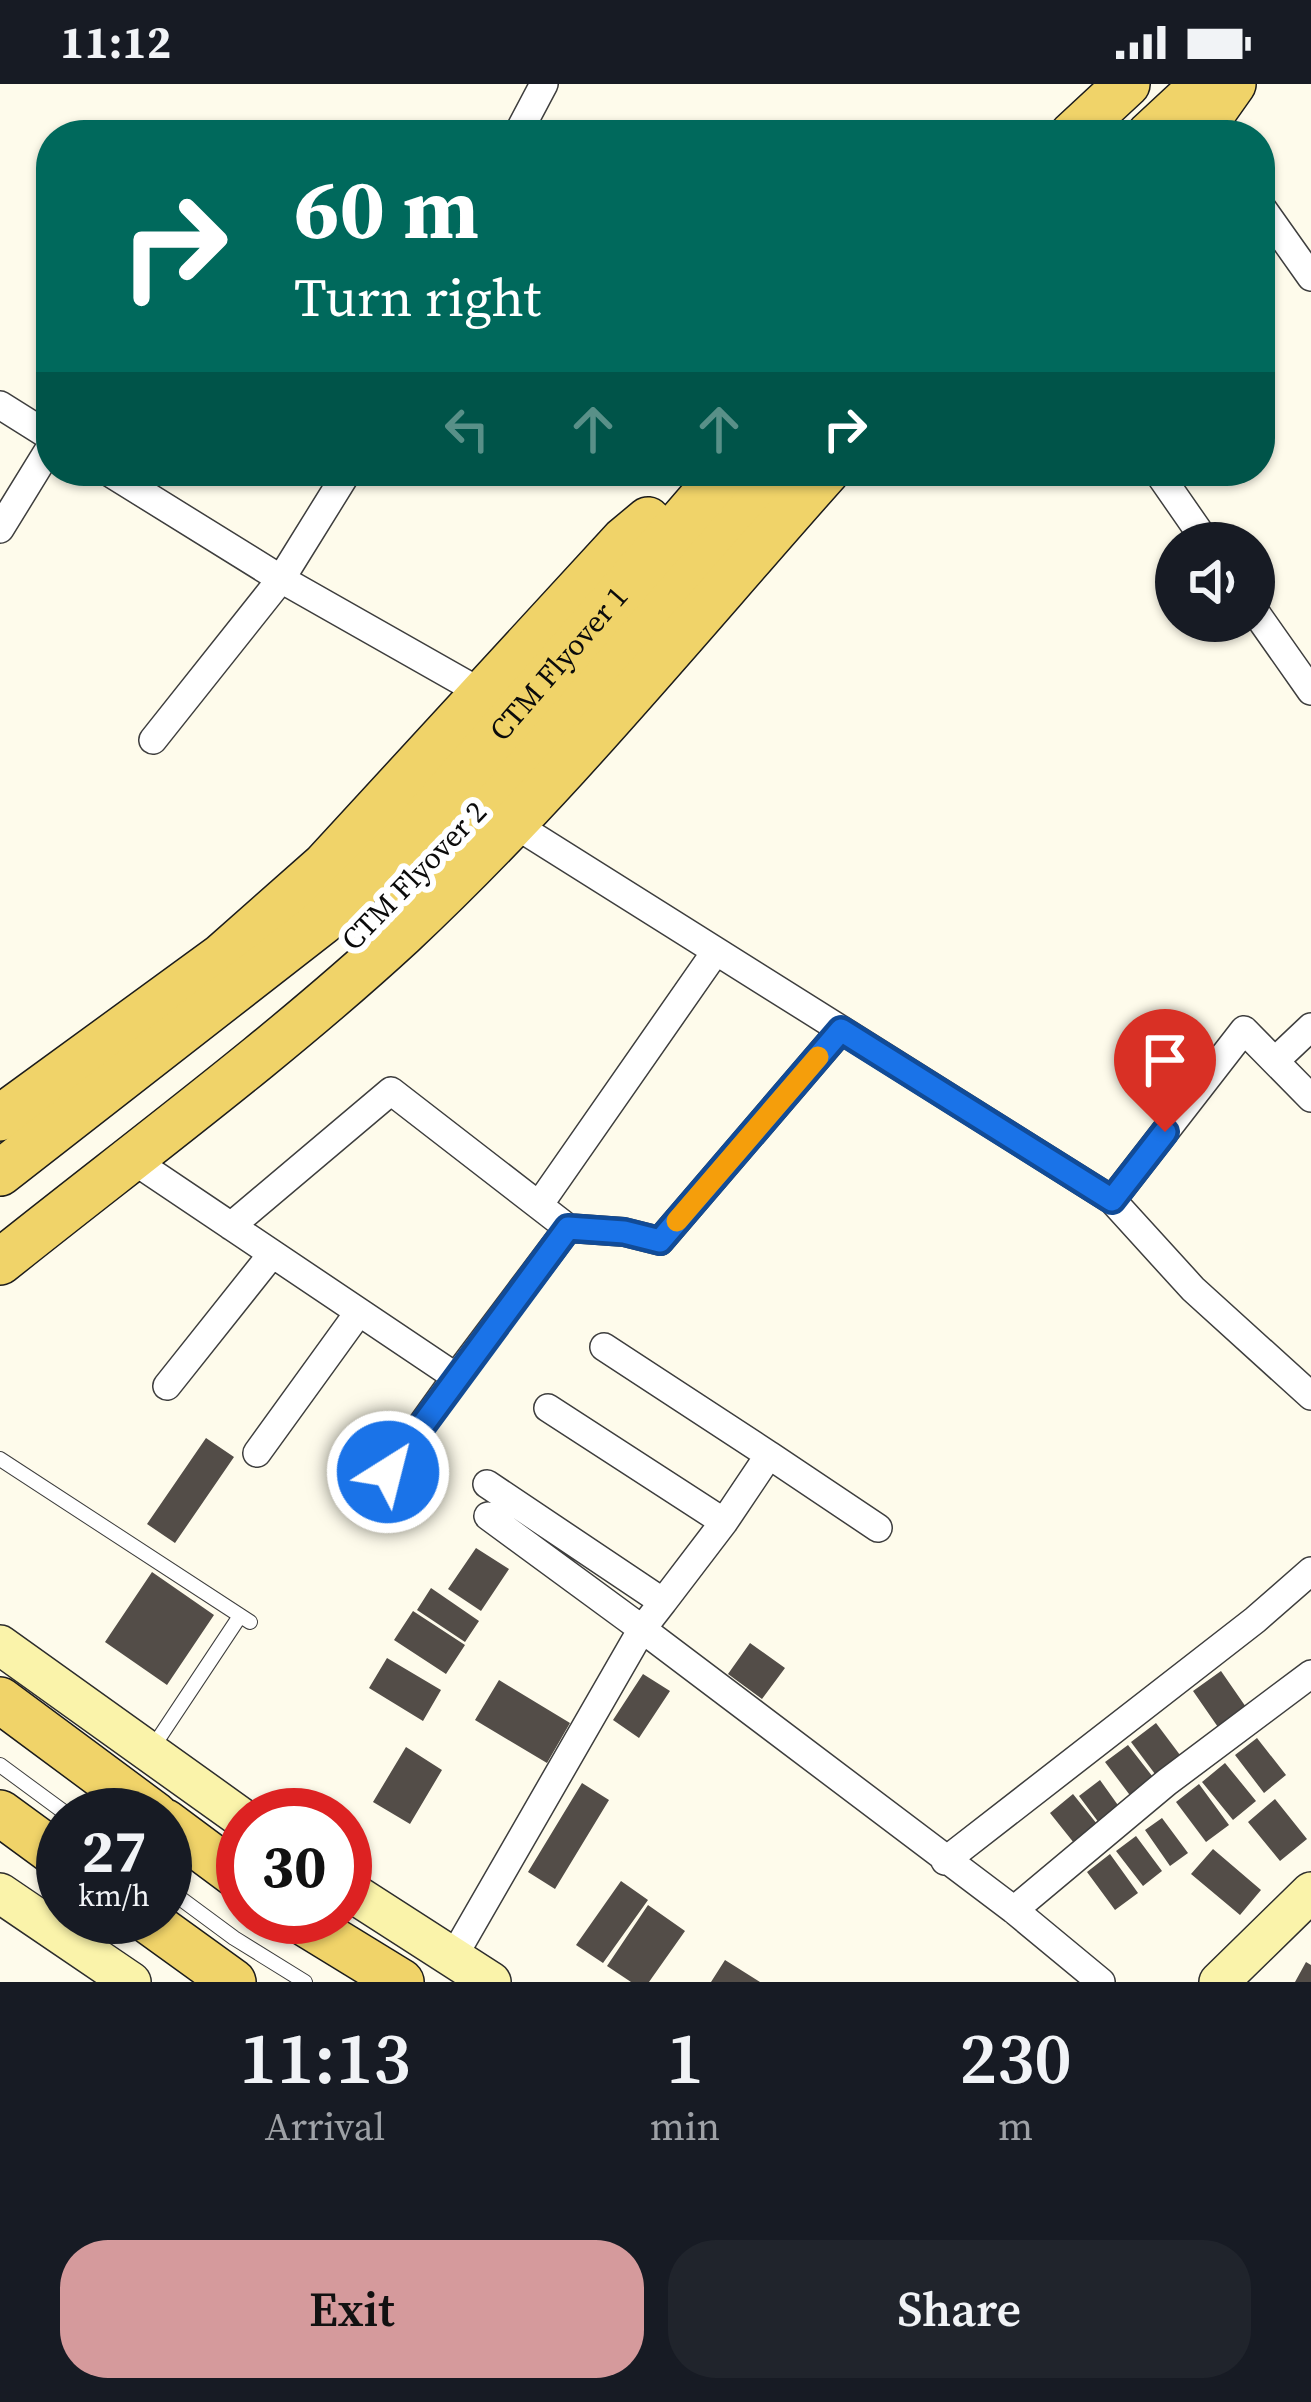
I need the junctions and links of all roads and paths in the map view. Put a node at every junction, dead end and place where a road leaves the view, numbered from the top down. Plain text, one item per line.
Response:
1 (544, 84) edge
2 (1127, 84) edge
3 (525, 120) edge
4 (1088, 120) edge
5 (1275, 226) edge
6 (1311, 277) edge
7 (0, 405) edge
8 (36, 428) edge
9 (36, 470) edge
10 (131, 486) edge
11 (339, 486) edge
12 (767, 486) edge
13 (814, 486) edge
14 (1167, 486) edge
15 (701, 489) edge
16 (1192, 522) edge
17 (0, 529) edge
18 (281, 579) junction
19 (1275, 640) edge
20 (1311, 692) edge
21 (482, 693) junction
22 (153, 740) dead end
23 (514, 824) junction
24 (716, 951) junction
25 (1311, 1027) edge
26 (841, 1030) junction
27 (1275, 1060) junction
28 (1311, 1098) edge
29 (0, 1118) edge
30 (130, 1159) junction
31 (0, 1173) edge
32 (1112, 1200) junction
33 (539, 1205) junction
34 (231, 1226) junction
35 (568, 1228) junction
36 (0, 1231) edge
37 (272, 1254) junction
38 (0, 1262) edge
39 (359, 1312) junction
40 (604, 1347) dead end
41 (456, 1377) junction
42 (167, 1385) dead end
43 (1311, 1396) edge
44 (548, 1408) dead end
45 (257, 1454) dead end
46 (769, 1456) junction
47 (0, 1459) edge
48 (487, 1484) dead end
49 (365, 1504) dead end
50 (488, 1516) dead end
51 (724, 1522) junction
52 (878, 1528) dead end
53 (1311, 1571) edge
54 (663, 1601) junction
55 (642, 1629) junction
56 (0, 1645) edge
57 (1311, 1674) edge
58 (0, 1700) edge
59 (149, 1753) junction
60 (0, 1765) edge
61 (119, 1788) edge
62 (36, 1791) edge
63 (216, 1800) edge
64 (0, 1813) edge
65 (36, 1839) edge
66 (945, 1861) junction
67 (1311, 1892) edge
68 (0, 1893) edge
69 (372, 1906) edge
70 (192, 1907) edge
71 (1014, 1910) junction
72 (180, 1944) edge
73 (339, 1944) edge
74 (452, 1959) junction
75 (130, 1982) edge
76 (233, 1982) edge
77 (305, 1982) edge
78 (401, 1982) edge
79 (491, 1982) edge
80 (1101, 1982) edge
81 (1219, 1982) edge

1 - 3 street
2 - 4 main road
5 - 6 street
7 - 8 street
9 - 17 street
10 - 18 street
11 - 18 street
12 - 36 main road, CTM Flyover 2
13 - 23 main road
14 - 16 street
15 - 21 main road
15 - 31 main road, CTM Flyover 1
18 - 21 street
18 - 22 street
19 - 20 street
21 - 29 main road
23 - 24 street
23 - 30 main road
24 - 26 street
24 - 33 street
25 - 27 street
26 - 32 street
26 - 35 street
27 - 28 street
27 - 32 street
30 - 34 street
30 - 38 main road
32 - 43 street
33 - 34 street
33 - 35 street
34 - 37 street
35 - 41 street
37 - 39 street
37 - 42 street
39 - 41 street
39 - 45 street
40 - 46 street
41 - 49 street
44 - 51 street
46 - 51 street
46 - 52 street
47 - 59 lane
48 - 54 street
50 - 55 street
51 - 54 street
53 - 66 street
54 - 55 street
55 - 66 street
55 - 74 street
56 - 59 street
57 - 71 street
58 - 61 main road
59 - 63 street
60 - 62 lane
64 - 65 main road
66 - 71 street
67 - 81 street
68 - 75 street
69 - 74 street
70 - 77 lane
71 - 80 street
72 - 76 main road
73 - 78 main road
74 - 79 street

